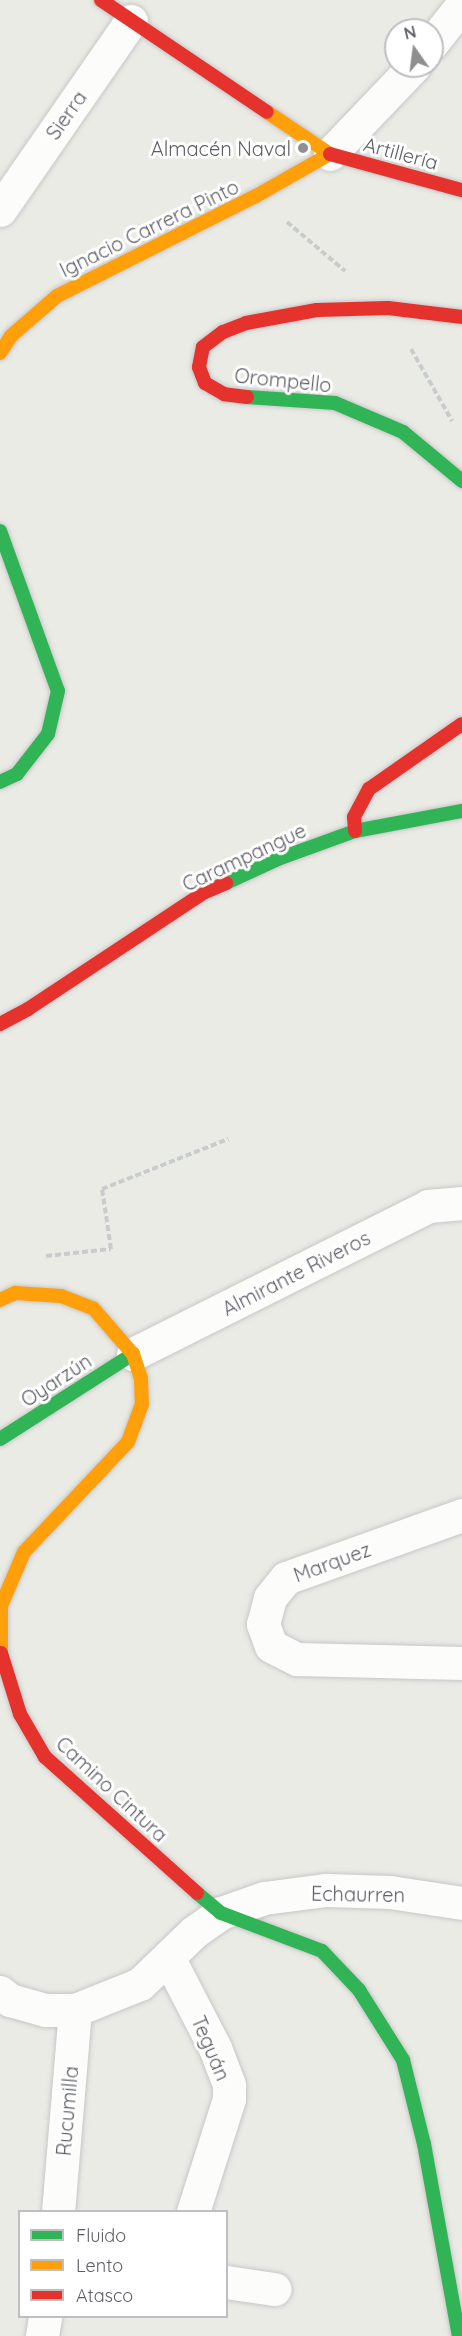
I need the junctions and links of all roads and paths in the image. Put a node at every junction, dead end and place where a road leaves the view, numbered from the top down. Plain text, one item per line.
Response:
1 (100, 0) edge
2 (462, 5) edge
3 (131, 21) junction
4 (444, 28) edge
5 (403, 78) edge
6 (330, 154) junction
7 (462, 190) edge
8 (0, 210) edge
9 (462, 317) edge
10 (0, 353) edge
11 (462, 481) edge
12 (0, 531) edge
13 (462, 724) edge
14 (0, 782) edge
15 (462, 811) edge
16 (355, 831) junction
17 (0, 1024) edge
18 (228, 1139) dead end
19 (462, 1203) edge
20 (15, 1293) junction
21 (0, 1300) edge
22 (133, 1354) junction
23 (0, 1439) edge
24 (462, 1515) edge
25 (462, 1663) edge
26 (462, 1903) edge
27 (221, 1913) junction
28 (168, 1957) junction
29 (0, 1992) edge
30 (75, 2010) junction
31 (58, 2210) edge
32 (194, 2210) edge
33 (228, 2282) edge
34 (274, 2289) dead end
35 (45, 2318) edge
36 (42, 2336) edge
37 (459, 2336) edge

1 - 3 main road, Artillería
2 - 4 street
3 - 6 main road, Artillería
3 - 8 street, Sierra
5 - 6 street
6 - 7 main road, Artillería
6 - 10 main road, Ignacio Carrera Pinto
9 - 11 main road, Orompello
12 - 14 main road
13 - 16 main road
15 - 16 main road, Carampangue
16 - 17 main road, Carampangue
18 - 20 path
19 - 22 street, Almirante Riveros
20 - 21 main road, Camino Cintura
20 - 22 main road, Camino Cintura
22 - 23 main road, Oyarzún
22 - 27 main road, Camino Cintura
24 - 25 street, Marquez
26 - 27 street, Echaurren
27 - 28 street, Echaurren
27 - 37 main road, Camino Cintura
28 - 30 street, Echaurren
28 - 32 street, Teguán
29 - 30 street
30 - 31 street, Rucumilla
33 - 34 street
35 - 36 street

